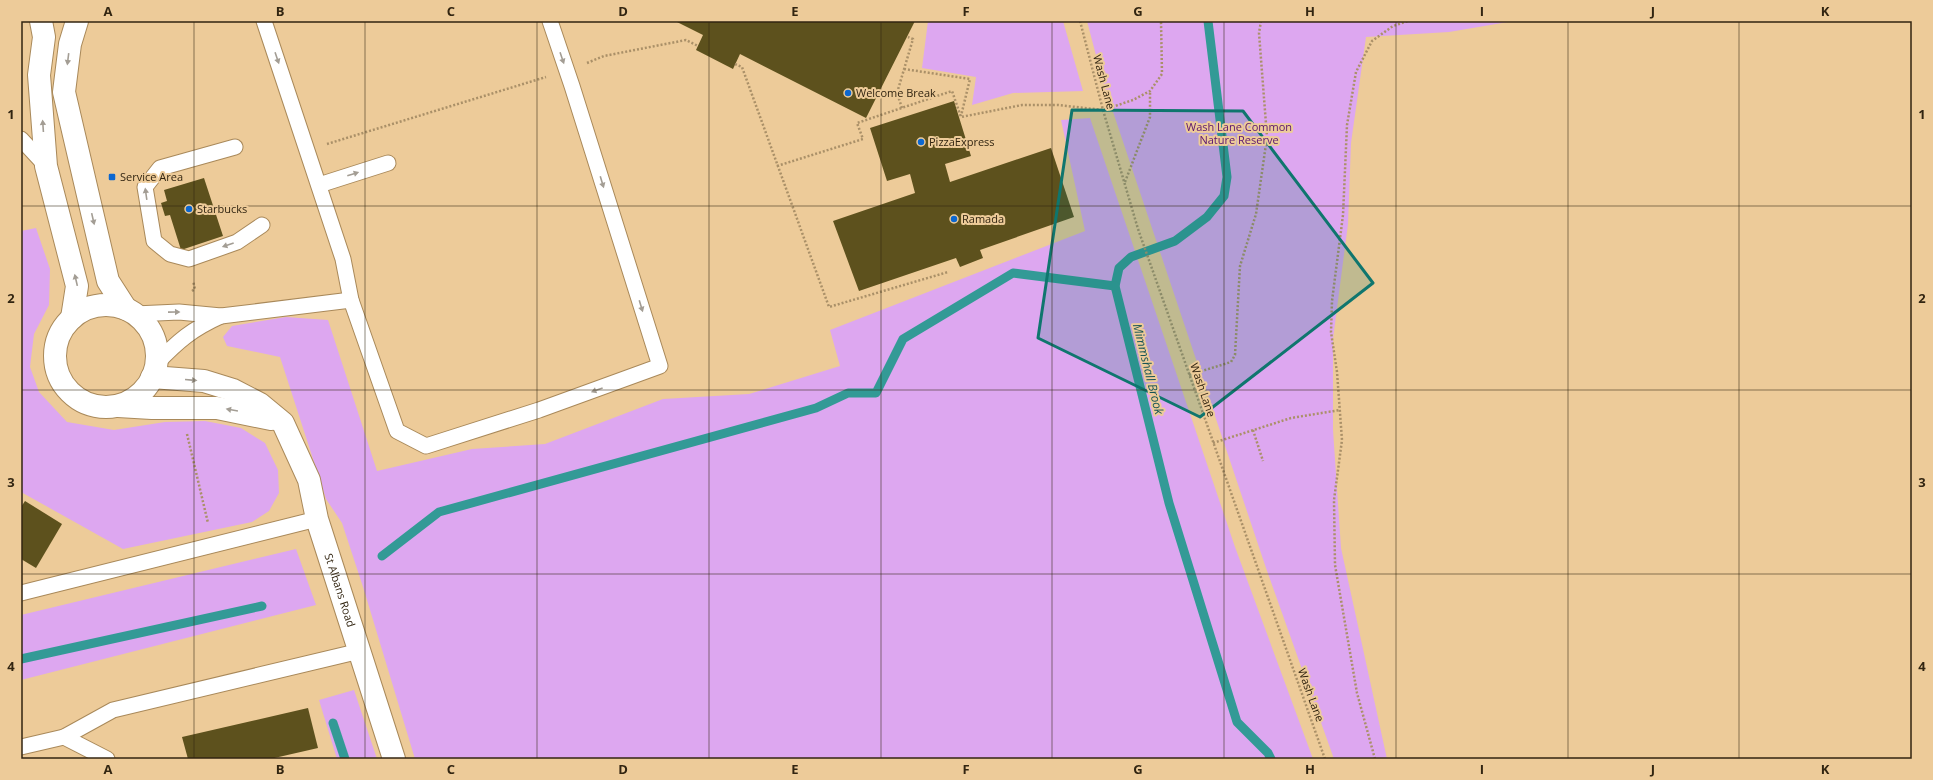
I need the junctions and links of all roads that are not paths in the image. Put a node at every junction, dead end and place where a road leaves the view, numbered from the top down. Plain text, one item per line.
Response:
1 (41, 21) edge
2 (77, 21) edge
3 (264, 21) edge
4 (550, 21) edge
5 (21, 138) edge
6 (235, 147) dead end
7 (388, 163) dead end
8 (46, 166) junction
9 (319, 185) junction
10 (262, 225) dead end
11 (351, 300) junction
12 (131, 312) junction
13 (222, 316) junction
14 (72, 318) junction
15 (154, 370) junction
16 (117, 406) junction
17 (283, 423) junction
18 (317, 519) junction
19 (21, 593) edge
20 (360, 651) junction
21 (64, 737) junction
22 (21, 747) edge
23 (107, 759) edge
24 (394, 759) edge

8 -> 1 street
2 -> 12 street
3 -> 9 lane
4 -> 11 lane
5 - 8 lane
10 -> 6 lane
9 -> 7 lane
14 -> 8 street
9 - 11 lane
11 - 13 lane
12 -> 13 lane
12 - 14 street
12 - 15 street
13 - 15 lane
14 - 16 street
15 - 16 street
15 -> 17 street, St Albans Road
17 -> 16 street
17 - 18 street, St Albans Road
18 - 19 lane
18 - 20 street, St Albans Road
20 - 21 lane
20 - 24 street, St Albans Road
21 - 22 lane
21 - 23 lane

